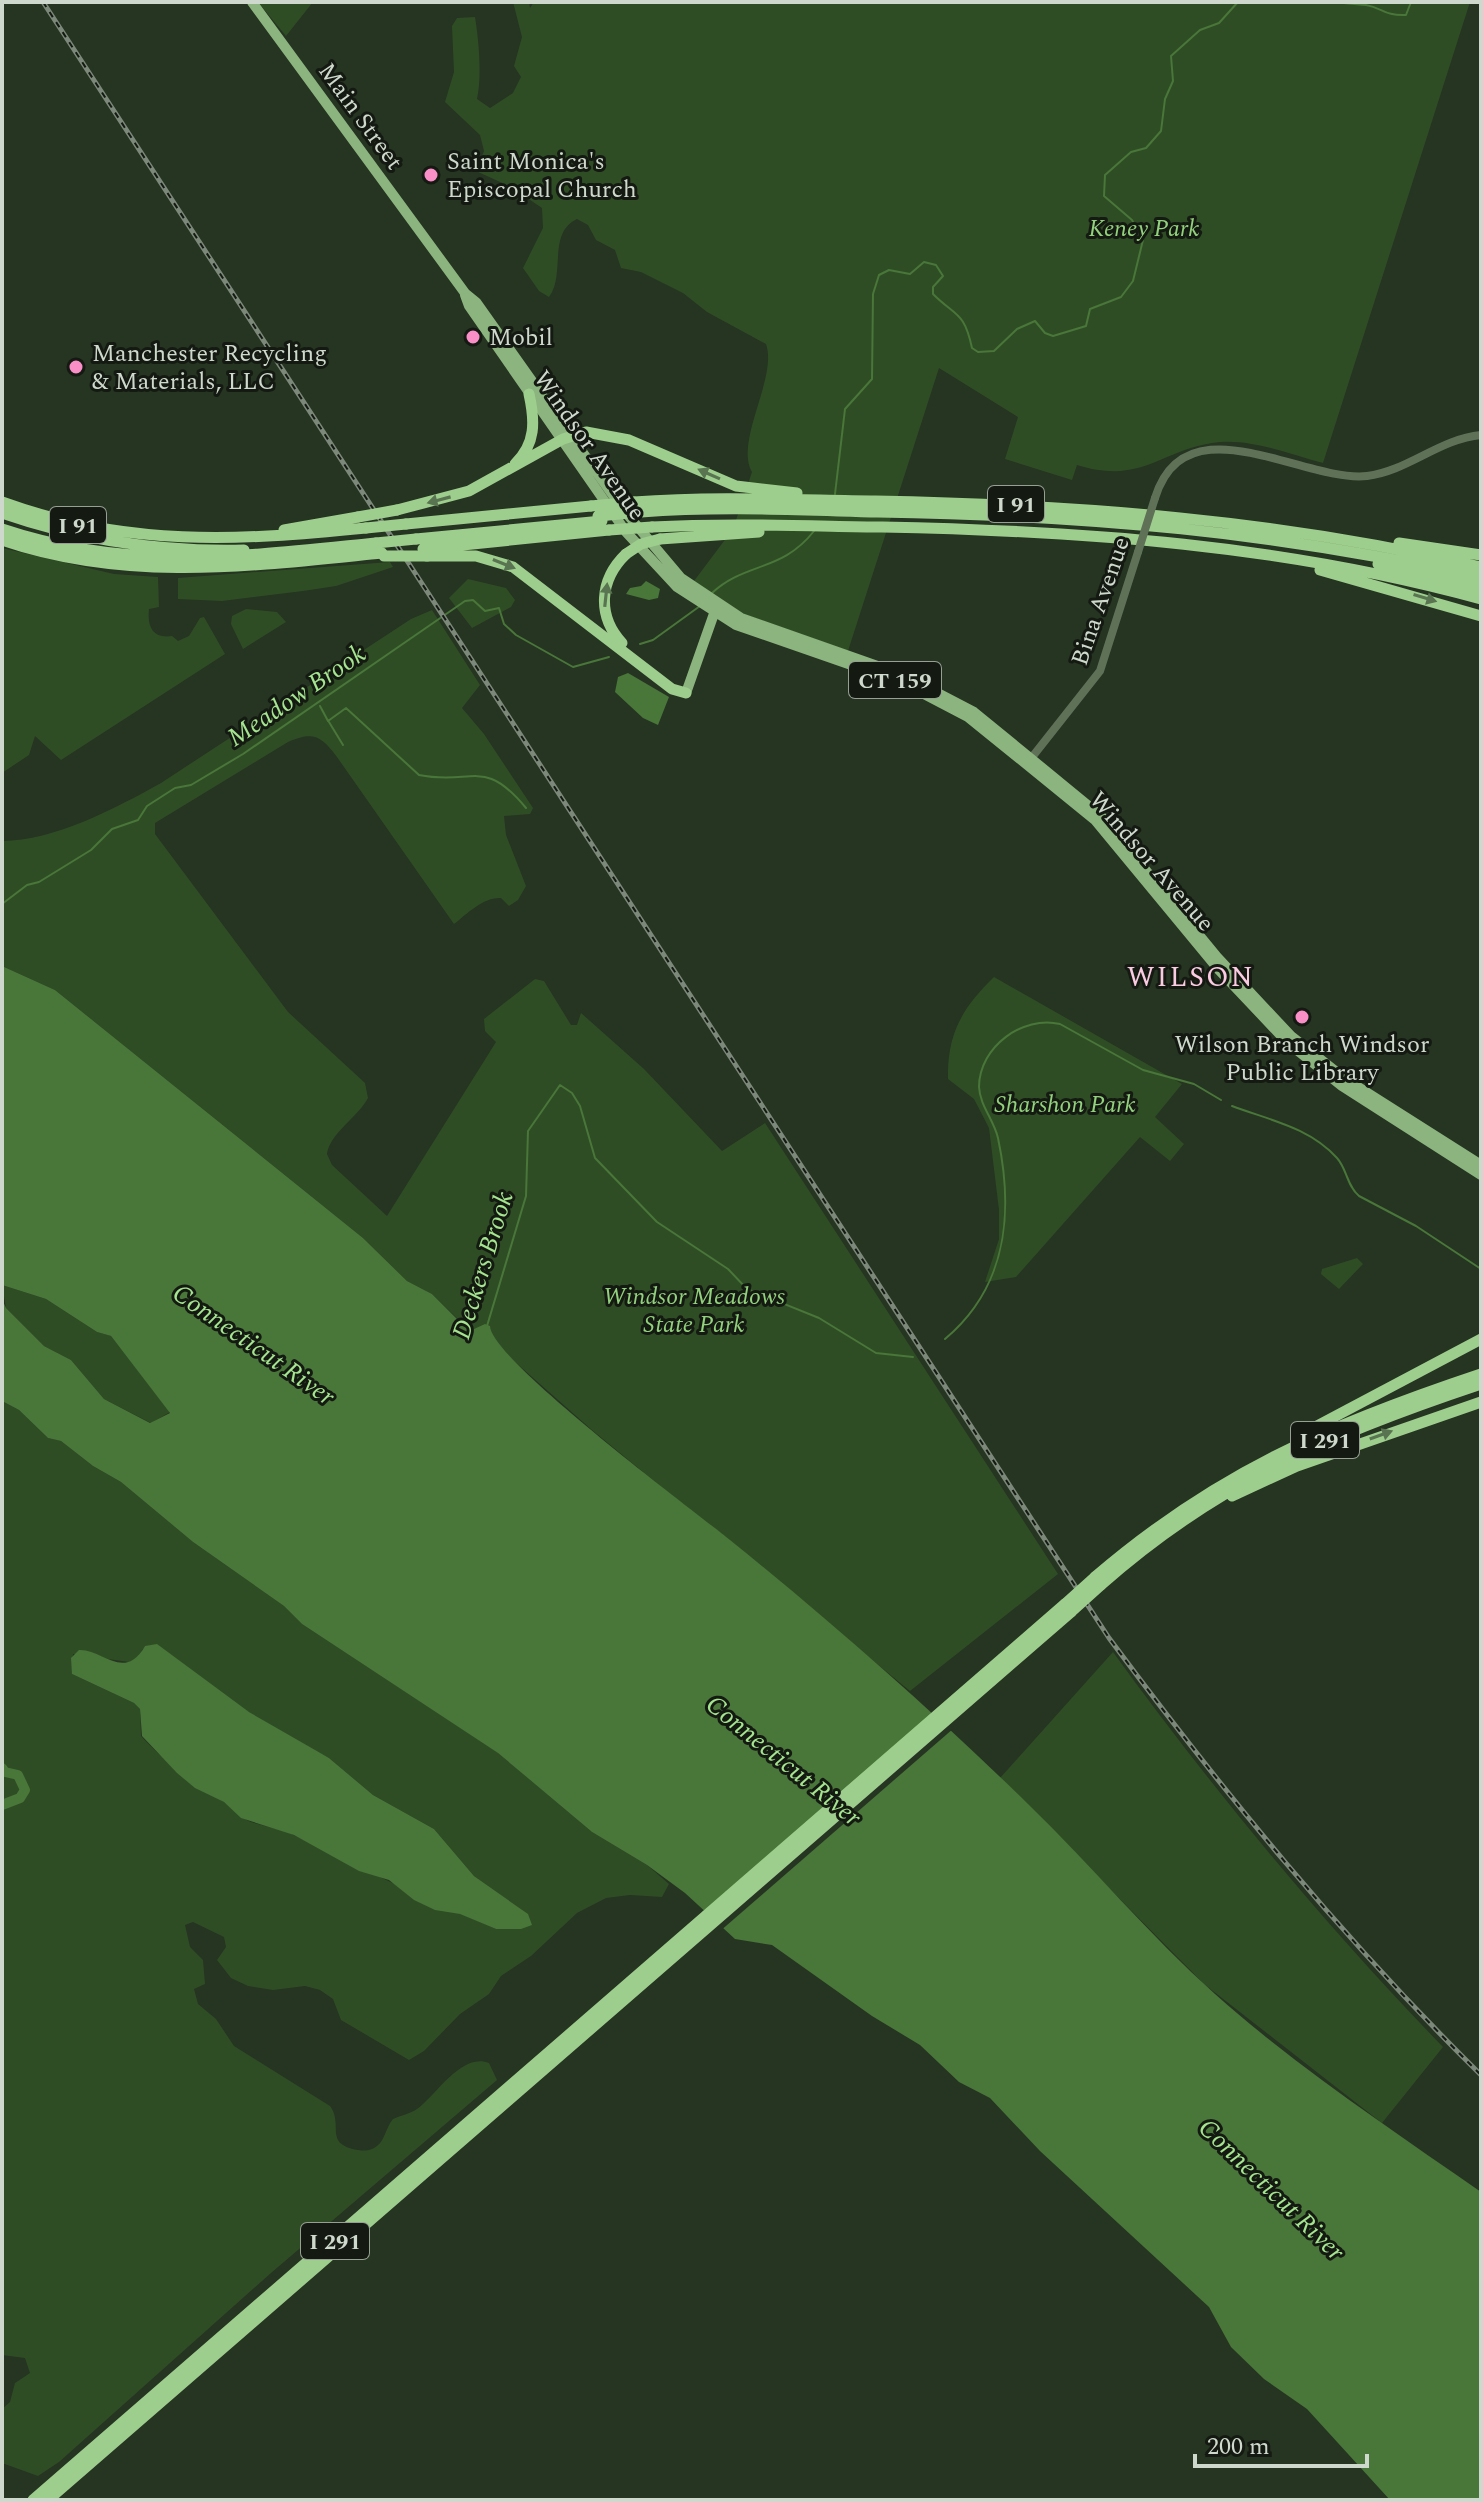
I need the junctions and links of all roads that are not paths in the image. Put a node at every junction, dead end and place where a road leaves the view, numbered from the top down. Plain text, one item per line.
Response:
1 (252, 2) edge
2 (465, 293) joint
3 (533, 392) junction
4 (1481, 435) edge
5 (564, 438) junction
6 (500, 476) junction
7 (2, 502) edge
8 (2, 513) edge
9 (798, 513) junction
10 (856, 514) junction
11 (643, 515) junction
12 (600, 518) junction
13 (2, 529) edge
14 (252, 539) junction
15 (2, 540) edge
16 (417, 540) junction
17 (1359, 543) junction
18 (376, 544) junction
19 (156, 553) junction
20 (178, 554) junction
21 (1270, 554) junction
22 (1481, 555) edge
23 (1481, 567) edge
24 (1481, 578) edge
25 (1481, 588) edge
26 (1481, 599) edge
27 (708, 605) junction
28 (1481, 616) edge
29 (686, 693) junction
30 (1029, 760) junction
31 (1122, 846) junction
32 (1481, 1165) edge
33 (1481, 1175) edge
34 (1481, 1339) edge
35 (1481, 1374) edge
36 (1481, 1384) edge
37 (1481, 1402) edge
38 (1245, 1470) junction
39 (1181, 1521) junction
40 (1098, 1581) junction
41 (639, 1984) junction
42 (33, 2500) edge
43 (48, 2500) edge

1 - 2 main road, Main Street / CT 159
2 - 3 main road, Windsor Avenue / CT 159
3 - 5 main road, Windsor Avenue / CT 159
3 - 6 highway
4 - 30 street, Bina Avenue, bridge
5 - 6 highway
9 -> 5 highway
5 - 27 main road, Windsor Avenue / CT 159
6 -> 14 highway, bridge
7 - 19 highway, I 91
8 - 19 highway
9 - 10 highway
9 - 10 highway, I 91
9 - 10 highway, I 91
9 - 11 highway, I 91
9 - 11 highway
29 -> 9 highway, bridge
10 - 17 highway, I 91
10 - 21 highway, I 91
10 - 24 highway
10 - 25 highway
11 - 12 highway, I 91, bridge
11 - 12 highway, bridge
12 - 16 highway, I 91
12 - 16 highway, I 91
13 - 19 highway
14 - 18 highway, I 91
14 - 20 highway, I 91
15 - 19 highway, I 91
16 - 18 highway, I 91, bridge
16 - 18 highway, I 91, bridge
16 -> 29 highway
17 - 22 highway
17 - 23 highway, I 91
18 - 20 highway
18 - 20 highway, I 91
19 - 20 highway
19 - 20 highway, I 91
21 - 26 highway, I 91
21 -> 28 highway
27 - 29 main road
27 - 30 main road, Windsor Avenue / CT 159
30 - 31 main road, Windsor Avenue / CT 159
31 - 32 main road, Windsor Avenue / CT 159
31 - 33 main road, Windsor Avenue / CT 159
34 - 38 highway
35 - 38 highway, I 291
36 - 39 highway, I 291
39 -> 37 highway
38 - 40 highway, I 291
39 - 40 highway, I 291
40 - 41 highway, I 291, bridge
41 - 42 highway, I 291
41 - 43 highway, I 291

